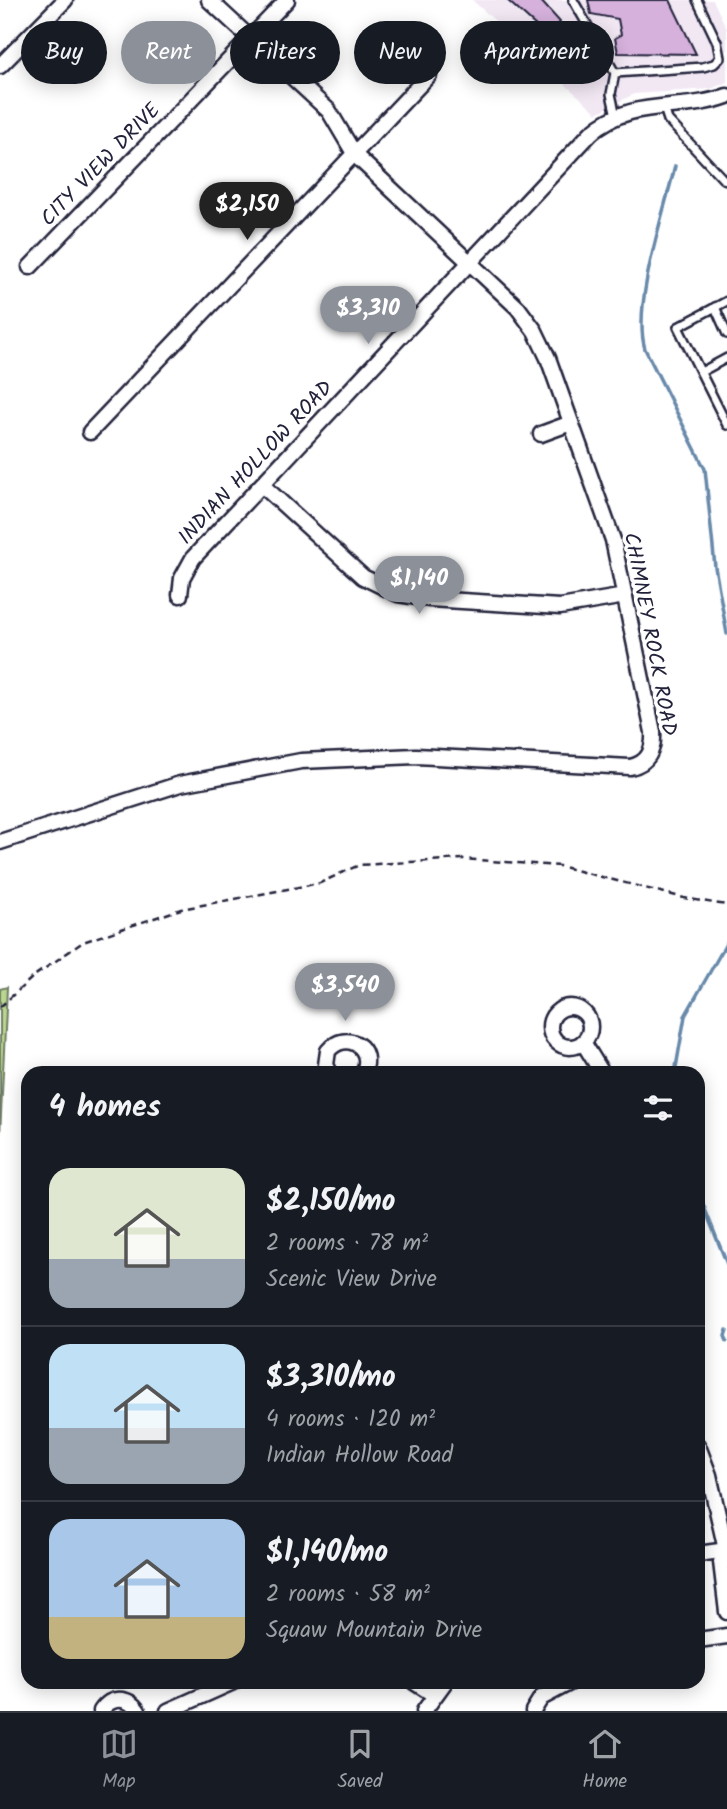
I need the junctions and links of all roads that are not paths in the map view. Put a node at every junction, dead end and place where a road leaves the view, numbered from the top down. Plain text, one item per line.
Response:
1 (65, 0) edge
2 (209, 0) edge
3 (287, 0) edge
4 (573, 0) edge
5 (697, 0) edge
6 (233, 21) edge
7 (267, 21) edge
8 (230, 60) edge
9 (0, 66) edge
10 (615, 73) junction
11 (301, 84) edge
12 (421, 84) edge
13 (727, 96) edge
14 (663, 105) junction
15 (617, 116) junction
16 (355, 155) junction
17 (727, 180) edge
18 (470, 262) junction
19 (30, 267) dead end
20 (727, 301) edge
21 (715, 307) junction
22 (727, 334) edge
23 (727, 358) edge
24 (701, 372) junction
25 (571, 423) junction
26 (727, 425) edge
27 (90, 432) dead end
28 (541, 433) dead end
29 (262, 485) junction
30 (180, 594) dead end
31 (625, 596) junction
32 (0, 842) edge
33 (583, 1042) dead end
34 (326, 1066) edge
35 (366, 1066) edge
36 (598, 1066) edge
37 (705, 1464) edge
38 (726, 1550) edge
39 (705, 1553) edge
40 (727, 1612) edge
41 (727, 1636) edge
42 (705, 1639) edge
43 (221, 1689) edge
44 (425, 1689) edge
45 (439, 1689) edge
46 (558, 1689) edge
47 (434, 1695) junction
48 (101, 1711) edge
49 (138, 1711) edge
50 (168, 1711) edge
51 (424, 1711) edge
52 (533, 1711) edge

1 - 9 street
2 - 6 street, CHIMNEY ROCK ROAD
3 - 7 street, CITY VIEW DRIVE
4 - 10 lane
5 - 10 lane
8 - 19 street, CITY VIEW DRIVE
10 - 15 lane
11 - 16 street, CHIMNEY ROCK ROAD
12 - 16 street
13 - 14 street, INDIAN HOLLOW ROAD
14 - 15 street, INDIAN HOLLOW ROAD
14 - 17 lane
15 - 18 street, INDIAN HOLLOW ROAD
16 - 18 street, CHIMNEY ROCK ROAD
16 - 27 street
18 - 25 street, CHIMNEY ROCK ROAD
18 - 29 street, INDIAN HOLLOW ROAD
20 - 21 lane
21 - 22 lane
21 - 24 lane
23 - 24 lane
24 - 26 lane
25 - 28 street
25 - 31 street, CHIMNEY ROCK ROAD
29 - 30 street, INDIAN HOLLOW ROAD
29 - 31 street
31 - 32 street, CHIMNEY ROCK ROAD
33 - 36 street
34 - 35 street
37 - 38 street
38 - 39 street
38 - 40 street
41 - 42 street
43 - 50 street
44 - 47 street
45 - 47 street
46 - 52 street
47 - 51 street
48 - 49 street

